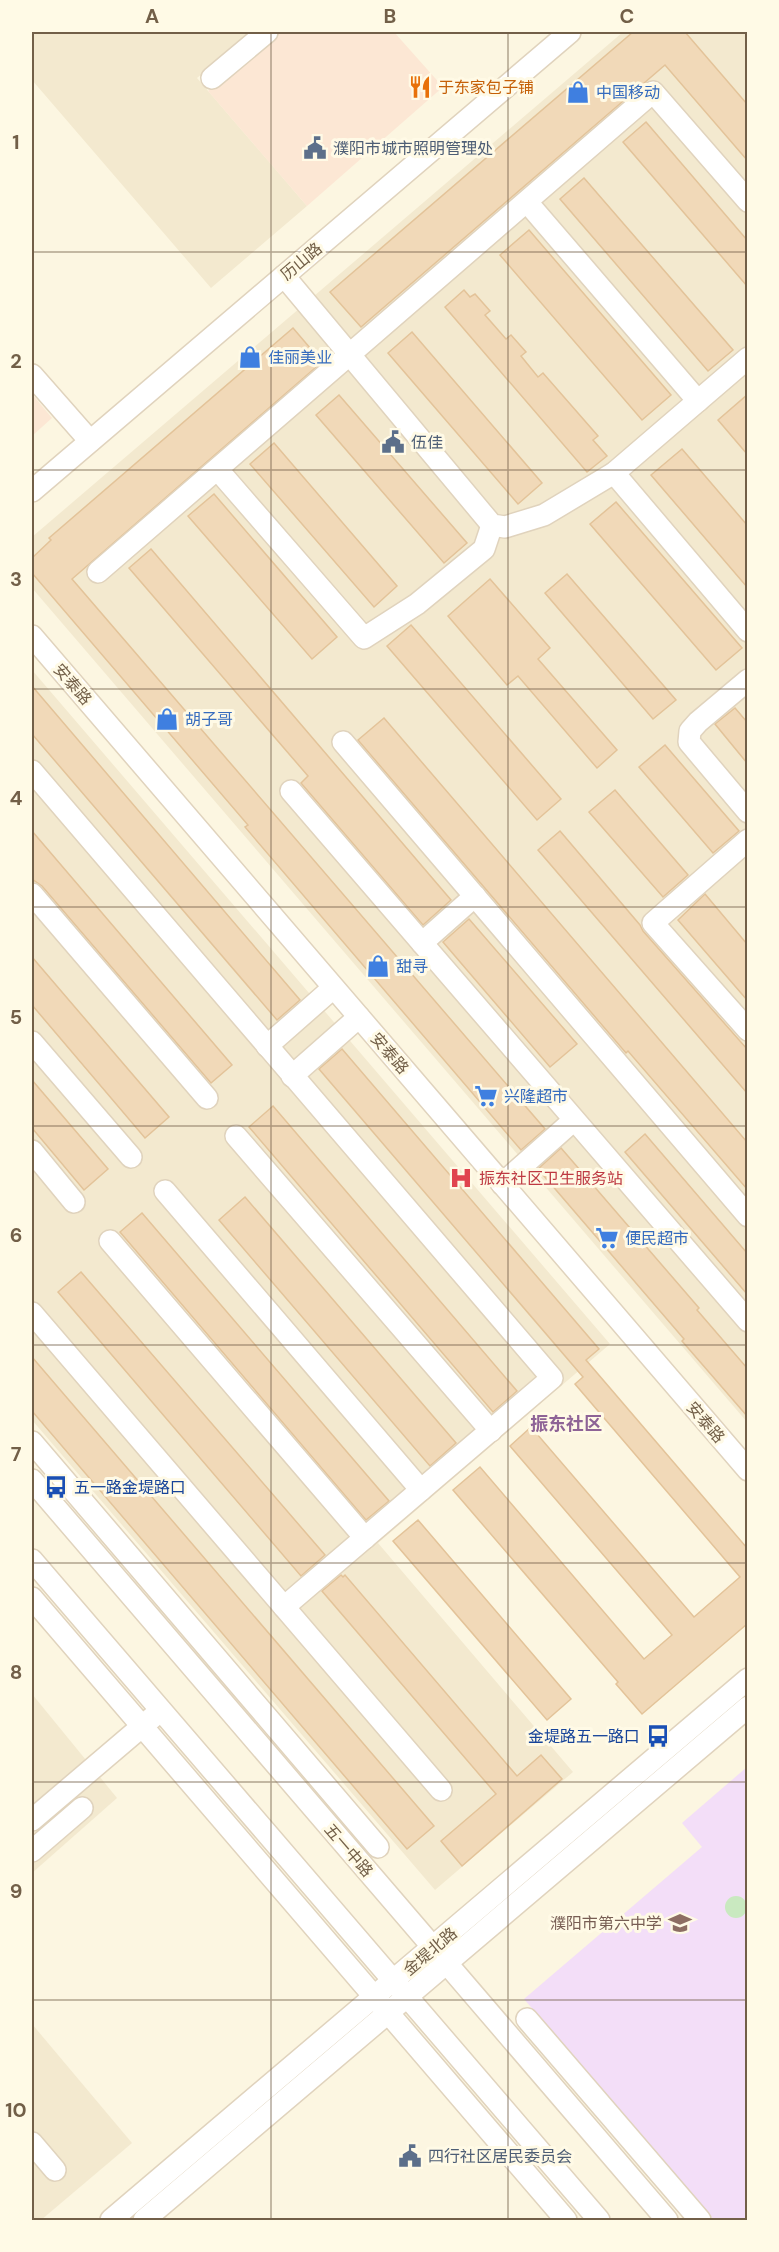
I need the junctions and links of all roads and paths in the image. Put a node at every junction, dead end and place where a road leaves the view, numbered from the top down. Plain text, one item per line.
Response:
1 (267, 32) edge
2 (570, 32) edge
3 (212, 78) dead end
4 (747, 201) edge
5 (527, 202) junction
6 (284, 276) junction
7 (350, 355) junction
8 (747, 358) edge
9 (32, 375) edge
10 (698, 401) junction
11 (90, 441) junction
12 (218, 470) junction
13 (614, 473) junction
14 (32, 491) edge
15 (492, 525) junction
16 (98, 572) dead end
17 (747, 631) edge
18 (32, 636) edge
19 (747, 681) edge
20 (343, 742) dead end
21 (32, 771) edge
22 (291, 791) dead end
23 (747, 812) edge
24 (747, 840) edge
25 (32, 894) edge
26 (475, 896) junction
27 (422, 943) junction
28 (333, 988) junction
29 (359, 1017) junction
30 (747, 1030) edge
31 (32, 1042) edge
32 (267, 1046) junction
33 (292, 1076) junction
34 (207, 1098) dead end
35 (574, 1120) junction
36 (236, 1136) dead end
37 (32, 1151) edge
38 (131, 1157) dead end
39 (502, 1184) junction
40 (165, 1191) dead end
41 (74, 1202) dead end
42 (747, 1216) edge
43 (110, 1241) dead end
44 (32, 1313) edge
45 (747, 1322) edge
46 (491, 1431) junction
47 (32, 1442) edge
48 (747, 1470) edge
49 (32, 1480) edge
50 (421, 1490) junction
51 (365, 1538) junction
52 (32, 1560) edge
53 (32, 1598) edge
54 (284, 1607) junction
55 (747, 1679) edge
56 (747, 1707) edge
57 (160, 1711) junction
58 (142, 1726) junction
59 (441, 1790) dead end
60 (82, 1808) dead end
61 (34, 1811) edge
62 (56, 1830) junction
63 (378, 1847) dead end
64 (32, 1851) edge
65 (433, 1948) junction
66 (447, 1964) junction
67 (394, 1982) junction
68 (375, 1998) junction
69 (408, 1998) junction
70 (389, 2014) junction
71 (527, 2019) dead end
72 (32, 2143) edge
73 (55, 2170) dead end
74 (111, 2220) edge
75 (144, 2220) edge
76 (566, 2220) edge
77 (599, 2220) edge
78 (667, 2220) edge
79 (700, 2220) edge

1 - 3 street
2 - 6 street, 历山路
4 - 5 street
5 - 7 street
5 - 10 street
6 - 7 street
6 - 11 street, 历山路
7 - 12 street
7 - 15 street
8 - 10 street
9 - 11 street
10 - 13 street
11 - 14 street, 历山路
12 - 15 street
12 - 16 street
13 - 15 street
13 - 17 street
18 - 28 street, 安泰路
19 - 23 street
20 - 26 street
21 - 32 street
22 - 27 street
24 - 30 street
25 - 34 street
26 - 27 street
26 - 42 street
27 - 35 street
28 - 29 street, 安泰路
28 - 32 street
29 - 33 street
29 - 39 street, 安泰路
31 - 38 street
32 - 33 street
33 - 46 street
35 - 39 street
35 - 45 street
36 - 46 street
37 - 41 street
39 - 48 street, 安泰路
40 - 50 street
43 - 51 street
44 - 54 street
46 - 50 street
47 - 63 street
49 - 65 street, 五一中路
50 - 51 street
51 - 54 street
52 - 57 street
53 - 58 street
54 - 59 street
55 - 65 street, 金堤北路
56 - 66 street, 金堤北路
57 - 58 street
57 - 67 street
58 - 61 street
58 - 68 street
60 - 62 street
61 - 62 street
62 - 64 street
65 - 66 street, 五一中路
65 - 67 street, 金堤北路
66 - 69 street, 金堤北路
66 - 78 street, 五一中路
67 - 68 street, 金堤北路
67 - 69 street
68 - 70 street
68 - 74 street, 金堤北路
69 - 70 street, 金堤北路
69 - 77 street
70 - 75 street, 金堤北路
70 - 76 street
71 - 79 street
72 - 73 street

